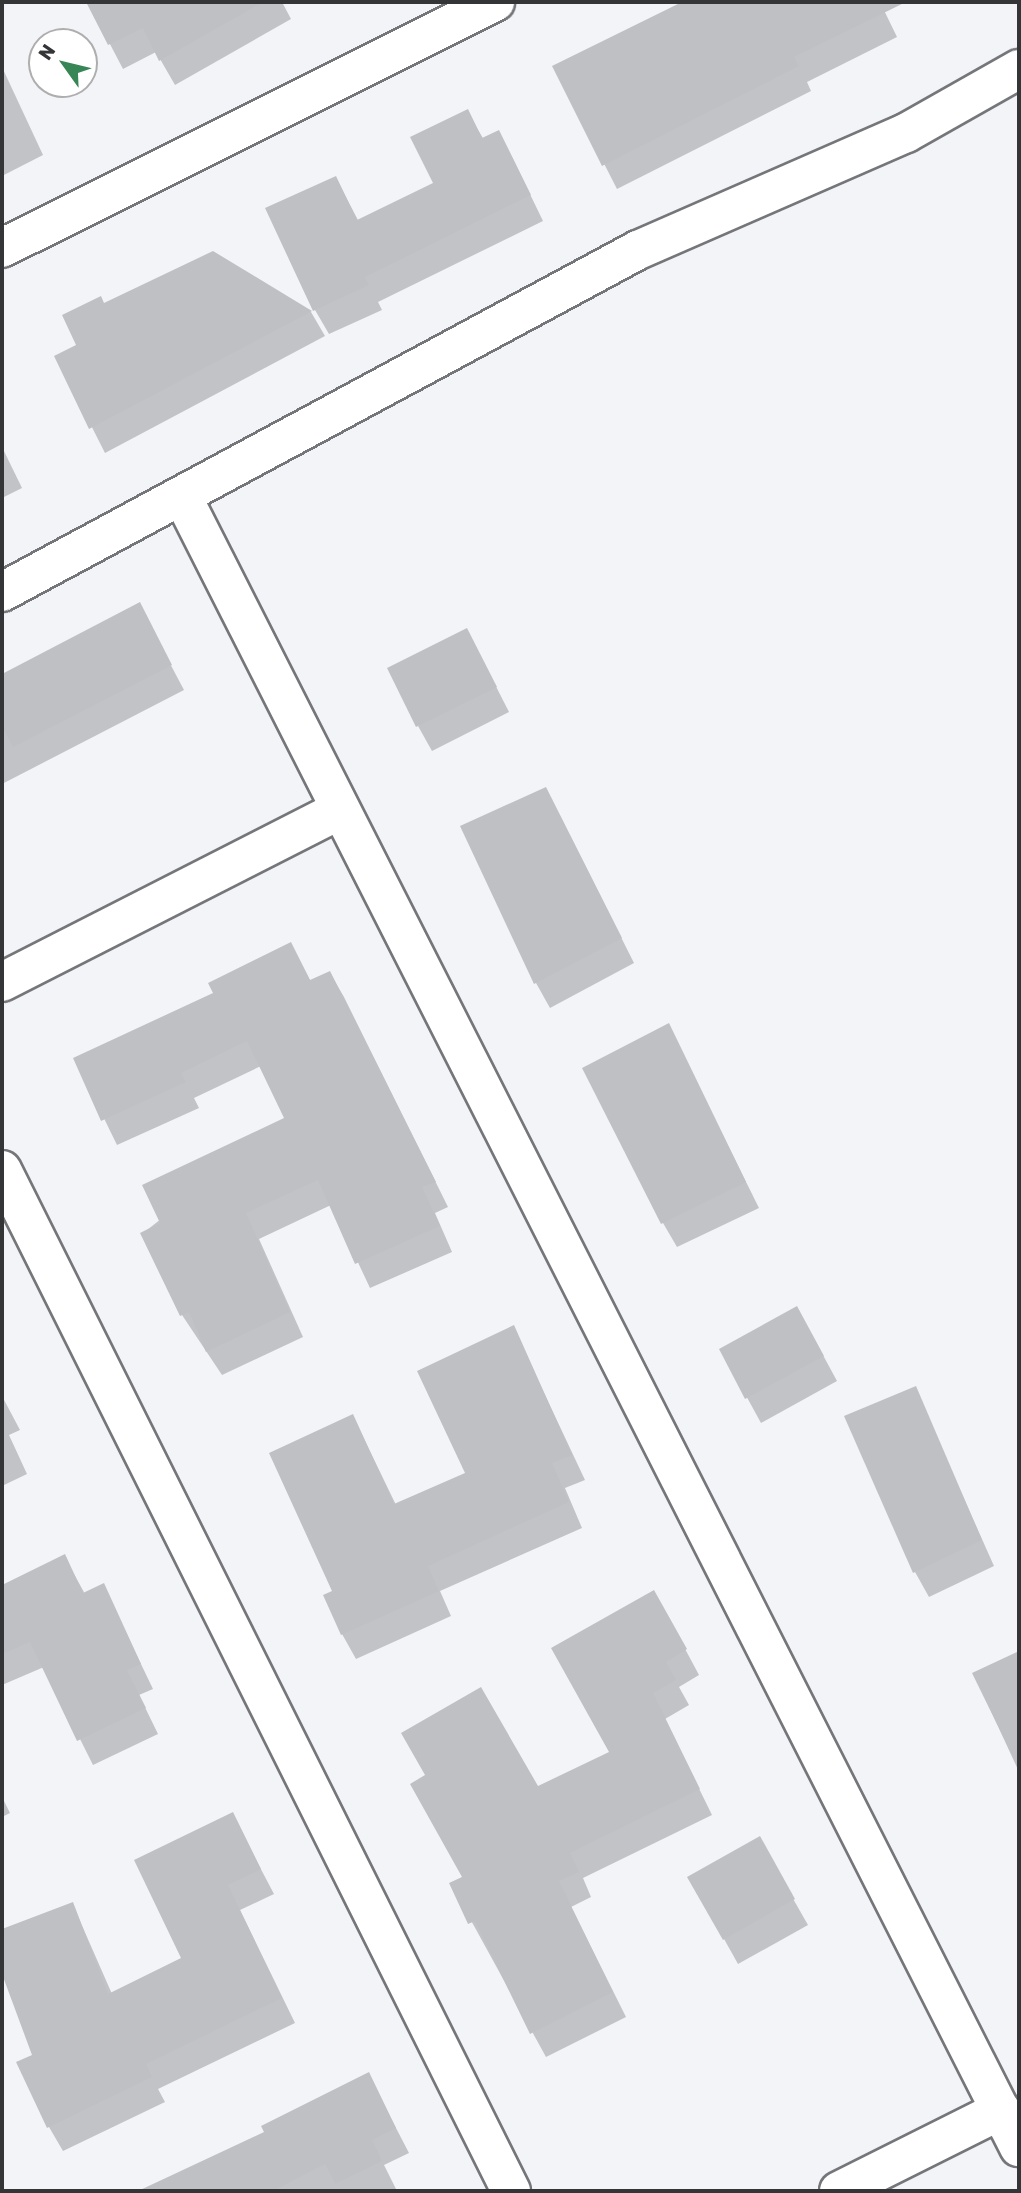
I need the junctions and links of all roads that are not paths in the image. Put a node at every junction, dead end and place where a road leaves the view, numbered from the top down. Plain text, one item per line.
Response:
1 (495, 2) edge
2 (1019, 69) edge
3 (2, 248) edge
4 (183, 498) junction
5 (2, 592) edge
6 (338, 811) junction
7 (2, 982) edge
8 (2, 1170) edge
9 (1001, 2110) junction
10 (1019, 2147) edge
11 (511, 2191) edge
12 (839, 2191) edge

1 - 3 street
2 - 4 street
4 - 5 street
4 - 6 street
6 - 7 street
6 - 9 street
8 - 11 street
9 - 10 street
9 - 12 street

